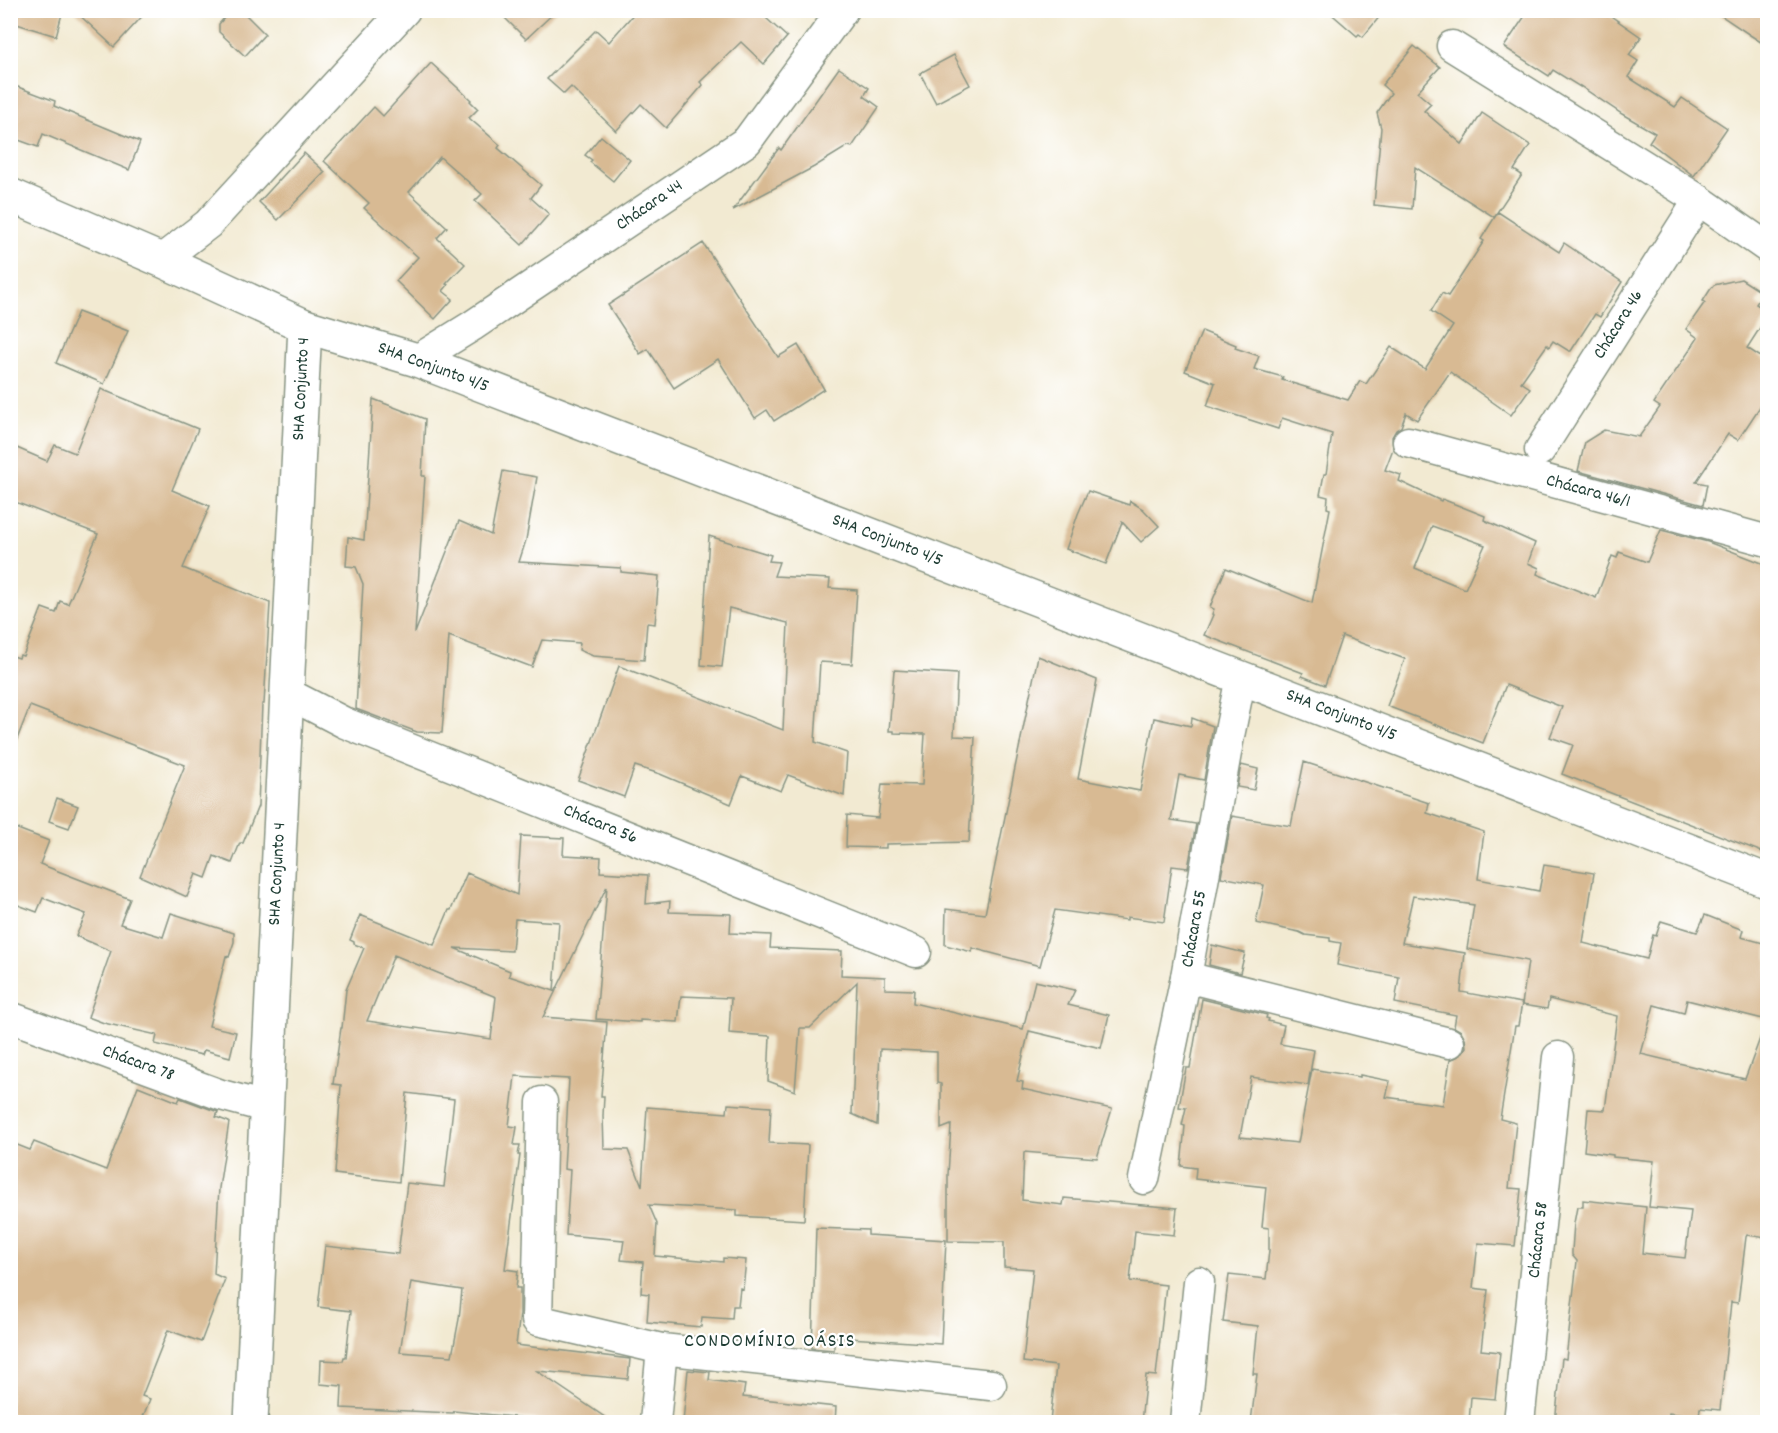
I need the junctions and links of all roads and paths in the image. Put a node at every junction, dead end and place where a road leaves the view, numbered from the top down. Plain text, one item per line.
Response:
1 (405, 10) edge
2 (843, 10) edge
3 (1452, 46) dead end
4 (10, 195) edge
5 (1699, 200) junction
6 (1767, 248) edge
7 (161, 260) junction
8 (305, 326) junction
9 (417, 360) junction
10 (1408, 442) dead end
11 (1540, 450) dead end
12 (1767, 541) edge
13 (1241, 677) junction
14 (287, 693) junction
15 (1767, 880) edge
16 (916, 952) dead end
17 (1186, 977) junction
18 (10, 1017) edge
19 (1449, 1043) dead end
20 (1558, 1057) dead end
21 (542, 1102) dead end
22 (267, 1107) junction
23 (1144, 1179) dead end
24 (1199, 1282) dead end
25 (662, 1349) junction
26 (991, 1385) dead end
27 (251, 1422) edge
28 (655, 1422) edge
29 (1185, 1422) edge
30 (1519, 1422) edge

1 - 7 street
2 - 9 street, Chácara 44
3 - 5 street
4 - 7 street, SHA Conjunto 4/5
5 - 6 street
5 - 11 street, Chácara 46
7 - 8 street, SHA Conjunto 4/5
8 - 9 street, SHA Conjunto 4/5
8 - 14 street, SHA Conjunto 4
9 - 13 street, SHA Conjunto 4/5
10 - 12 street, Chácara 46/1
13 - 15 street, SHA Conjunto 4/5
13 - 17 street, Chácara 55
14 - 16 street, Chácara 56
14 - 22 street, SHA Conjunto 4
17 - 19 street
17 - 23 street, Chácara 55
18 - 22 street, Chácara 78
20 - 30 street, Chácara 58
21 - 25 street
22 - 27 street, SHA Conjunto 4
24 - 29 street
25 - 26 street
25 - 28 street

